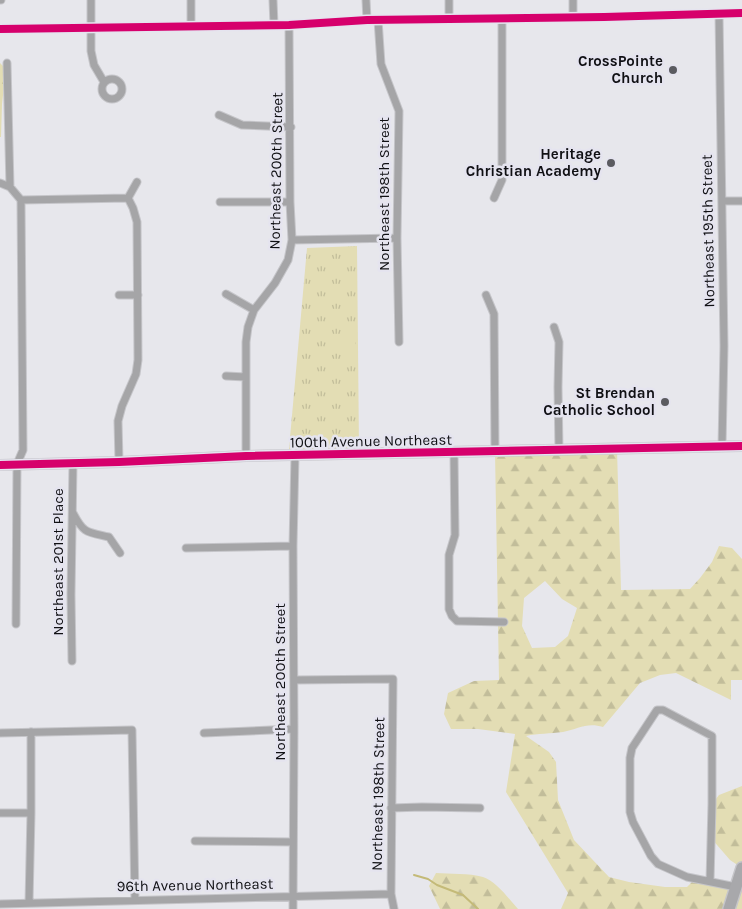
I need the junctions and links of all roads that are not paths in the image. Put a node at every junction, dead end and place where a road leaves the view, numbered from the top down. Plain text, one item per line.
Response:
1 (91, 0) edge
2 (191, 0) edge
3 (273, 0) edge
4 (366, 0) edge
5 (449, 0) edge
6 (573, 0) edge
7 (742, 13) edge
8 (719, 14) junction
9 (502, 18) junction
10 (573, 18) junction
11 (449, 19) junction
12 (367, 20) junction
13 (378, 20) junction
14 (191, 25) junction
15 (274, 25) junction
16 (290, 25) junction
17 (92, 28) junction
18 (0, 29) edge
19 (7, 63) dead end
20 (104, 82) dead end
21 (219, 115) dead end
22 (290, 127) junction
23 (0, 182) edge
24 (137, 182) dead end
25 (10, 187) junction
26 (128, 198) junction
27 (494, 198) dead end
28 (21, 200) junction
29 (742, 201) edge
30 (220, 202) dead end
31 (290, 202) junction
32 (722, 202) junction
33 (397, 238) junction
34 (292, 240) junction
35 (226, 294) dead end
36 (118, 295) dead end
37 (138, 295) junction
38 (486, 295) dead end
39 (254, 310) junction
40 (554, 327) dead end
41 (399, 342) dead end
42 (226, 376) dead end
43 (246, 377) junction
44 (742, 446) edge
45 (722, 447) junction
46 (559, 451) junction
47 (495, 452) junction
48 (454, 453) junction
49 (246, 456) junction
50 (295, 456) junction
51 (118, 462) junction
52 (73, 463) junction
53 (17, 464) junction
54 (0, 465) edge
55 (72, 513) junction
56 (294, 546) junction
57 (186, 548) dead end
58 (120, 553) dead end
59 (504, 622) dead end
60 (16, 624) dead end
61 (72, 661) dead end
62 (294, 680) junction
63 (294, 729) junction
64 (31, 732) junction
65 (0, 733) edge
66 (204, 733) dead end
67 (391, 808) junction
68 (480, 808) dead end
69 (0, 813) edge
70 (31, 813) junction
71 (195, 840) dead end
72 (293, 842) junction
73 (742, 868) edge
74 (710, 882) junction
75 (736, 887) junction
76 (390, 894) junction
77 (293, 896) junction
78 (135, 900) junction
79 (29, 903) junction
80 (0, 904) edge
81 (93, 905) edge
82 (293, 909) edge
83 (394, 909) edge
84 (729, 909) edge

1 - 17 street
2 - 14 street
3 - 15 street
4 - 12 street
5 - 11 street
6 - 10 street
7 - 8 street
8 - 10 street
8 - 32 street, Northeast 195th Street
9 - 10 street
9 - 11 street
9 - 27 street
11 - 13 street
12 - 13 street
12 - 16 street
13 - 33 street, Northeast 198th Street
14 - 15 street
14 - 17 street
15 - 16 street
16 - 22 street, Northeast 200th Street
17 - 18 street
17 - 20 street
19 - 25 street
21 - 22 street
22 - 31 street, Northeast 200th Street
23 - 25 street
24 - 26 street
25 - 28 street
26 - 28 street
26 - 37 street
28 - 53 street
29 - 32 street
30 - 31 street
31 - 34 street, Northeast 200th Street
32 - 45 street, Northeast 195th Street
33 - 34 street
33 - 41 street, Northeast 198th Street
34 - 39 street, Northeast 200th Street
35 - 39 street
36 - 37 street
37 - 51 street
38 - 47 street
39 - 43 street, Northeast 200th Street
40 - 46 street
42 - 43 street
43 - 49 street, Northeast 200th Street
44 - 45 street, 100th Avenue Northeast
45 - 46 street, 100th Avenue Northeast
46 - 47 street, 100th Avenue Northeast
47 - 48 street, 100th Avenue Northeast
48 - 50 street, 100th Avenue Northeast
48 - 59 street
49 - 50 street, 100th Avenue Northeast
49 - 51 street, 100th Avenue Northeast
50 - 56 street, Northeast 200th Street
51 - 52 street, 100th Avenue Northeast
52 - 53 street, 100th Avenue Northeast
52 - 55 street, Northeast 201st Place
53 - 54 street, 100th Avenue Northeast
53 - 60 street
55 - 58 street
55 - 61 street, Northeast 201st Place
56 - 57 street
56 - 62 street, Northeast 200th Street
62 - 63 street, Northeast 200th Street
62 - 67 street, Northeast 198th Street
63 - 66 street
63 - 72 street, Northeast 200th Street
64 - 65 street
64 - 70 street
64 - 78 street
67 - 68 street
67 - 76 street, Northeast 198th Street
69 - 70 street
70 - 79 street
71 - 72 street
72 - 77 street, Northeast 200th Street
73 - 75 main road
74 - 74 street
74 - 75 street
75 - 84 main road
76 - 77 street, 96th Avenue Northeast
76 - 83 street, Northeast 198th Street
77 - 78 street, 96th Avenue Northeast
77 - 82 street, Northeast 200th Street
78 - 81 street, 96th Avenue Northeast
79 - 80 street, 96th Avenue Northeast
79 - 81 street, 96th Avenue Northeast

